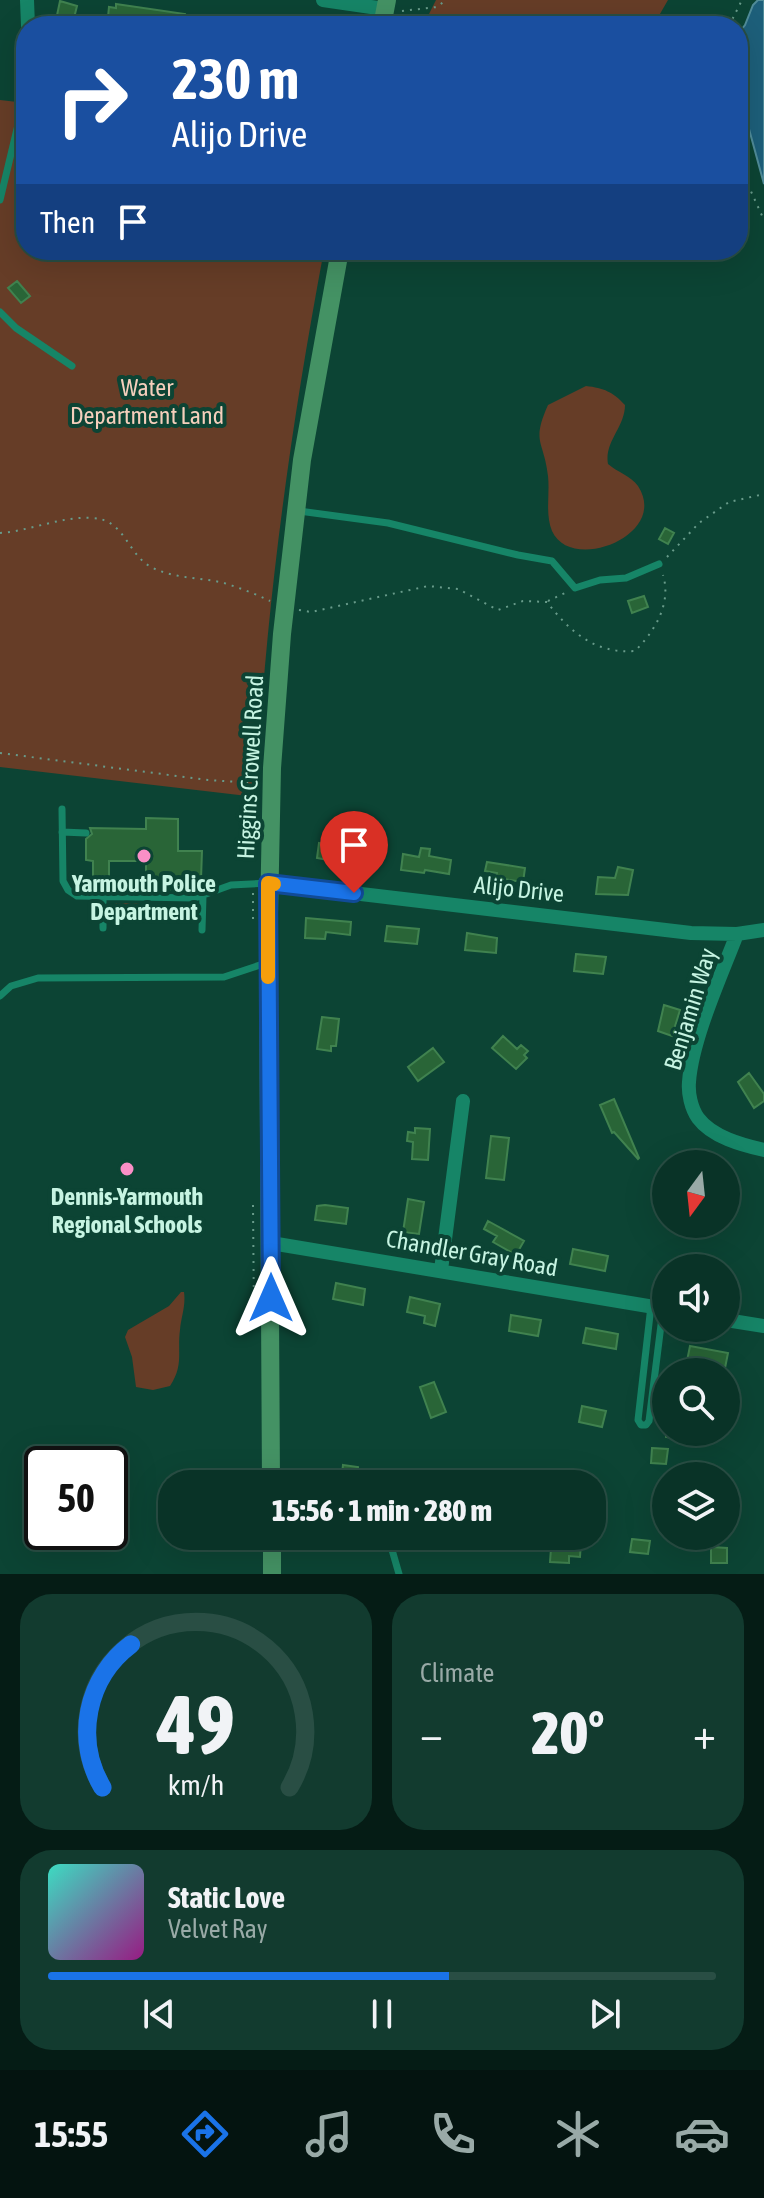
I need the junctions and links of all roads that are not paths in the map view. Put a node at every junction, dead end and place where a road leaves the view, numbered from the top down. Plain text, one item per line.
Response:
1 (323, 0) edge
2 (384, 12) edge
3 (16, 133) edge
4 (0, 200) edge
5 (338, 260) edge
6 (0, 312) edge
7 (72, 366) dead end
8 (296, 510) junction
9 (659, 564) road end
10 (62, 809) dead end
11 (62, 832) junction
12 (86, 833) dead end
13 (268, 883) junction
14 (203, 896) junction
15 (103, 898) junction
16 (103, 928) dead end
17 (202, 930) dead end
18 (764, 930) edge
19 (737, 934) junction
20 (268, 962) junction
21 (0, 996) edge
22 (463, 1101) dead end
23 (764, 1150) edge
24 (271, 1243) junction
25 (441, 1270) junction
26 (652, 1307) edge
27 (660, 1308) edge
28 (740, 1322) edge
29 (764, 1326) edge
30 (271, 1470) edge
31 (271, 1550) edge
32 (392, 1550) edge
33 (270, 1572) edge
34 (399, 1574) edge

1 - 2 street
3 - 4 lane
5 - 8 main road, Higgins Crowell Road
6 - 7 lane
8 - 9 lane
8 - 13 main road, Higgins Crowell Road
10 - 11 lane
11 - 12 lane
11 - 15 lane
13 - 14 lane
13 - 19 street, Alijo Drive
13 - 20 main road, Higgins Crowell Road
14 - 15 lane
14 - 17 lane
15 - 16 lane
18 - 19 street, Alijo Drive
19 - 23 street, Benjamin Way
20 - 21 lane
20 - 24 main road, Higgins Crowell Road
22 - 25 street
24 - 25 street, Chandler Gray Road
24 - 30 main road, Higgins Crowell Road
25 - 26 street, Chandler Gray Road
27 - 27 lane
28 - 29 street
31 - 33 main road
32 - 34 lane

